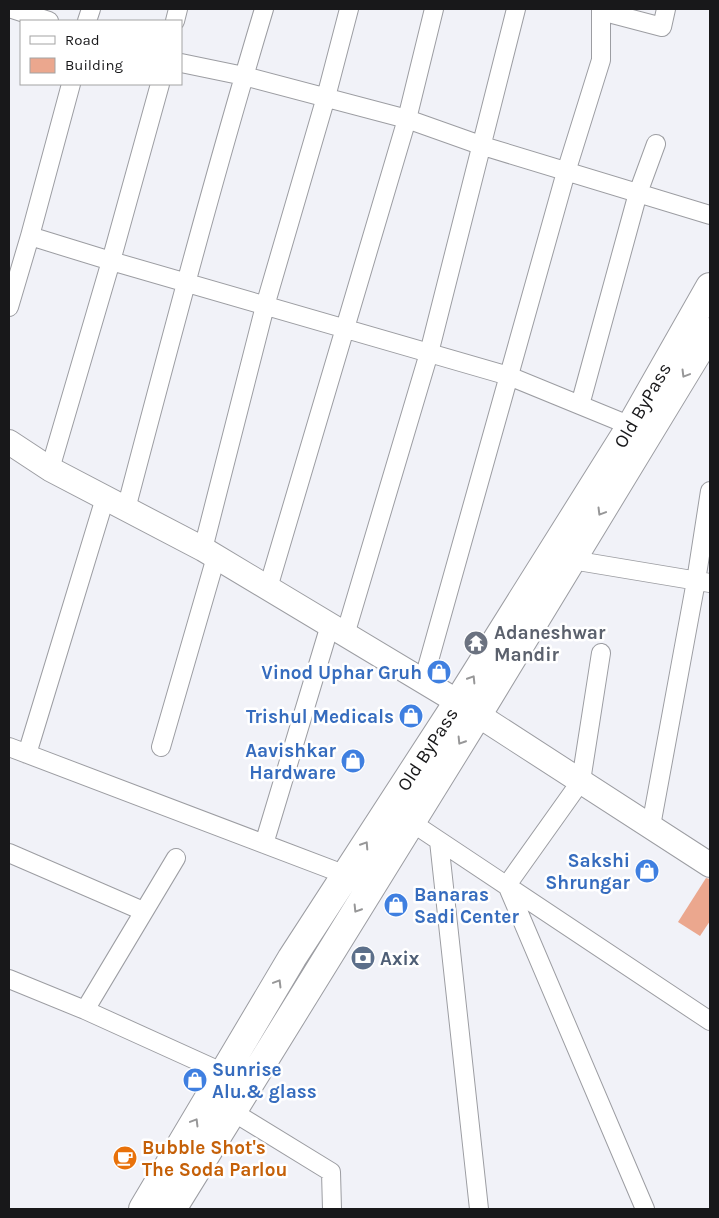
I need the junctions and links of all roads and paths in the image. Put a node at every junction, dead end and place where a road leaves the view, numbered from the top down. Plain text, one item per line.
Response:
1 (12, 9) edge
2 (264, 9) edge
3 (349, 9) edge
4 (434, 9) edge
5 (516, 9) edge
6 (666, 9) edge
7 (601, 10) edge
8 (46, 20) edge
9 (182, 63) edge
10 (244, 76) junction
11 (71, 85) edge
12 (160, 85) edge
13 (326, 97) junction
14 (408, 119) junction
15 (656, 144) dead end
16 (483, 146) junction
17 (566, 172) junction
18 (638, 193) junction
19 (710, 215) edge
20 (30, 236) junction
21 (111, 261) junction
22 (186, 283) junction
23 (710, 287) edge
24 (265, 306) junction
25 (9, 307) edge
26 (346, 329) junction
27 (710, 332) edge
28 (430, 353) junction
29 (509, 376) junction
30 (580, 405) junction
31 (639, 430) junction
32 (9, 442) edge
33 (50, 469) junction
34 (710, 491) edge
35 (104, 498) junction
36 (126, 509) junction
37 (209, 553) junction
38 (561, 557) junction
39 (703, 582) edge
40 (268, 588) junction
41 (338, 630) junction
42 (601, 653) dead end
43 (423, 682) junction
44 (468, 708) junction
45 (9, 747) edge
46 (161, 747) dead end
47 (27, 754) junction
48 (581, 781) junction
49 (411, 822) junction
50 (651, 826) junction
51 (439, 840) junction
52 (264, 844) junction
53 (9, 853) edge
54 (176, 858) dead end
55 (710, 865) edge
56 (346, 875) junction
57 (507, 885) junction
58 (143, 911) junction
59 (9, 979) edge
60 (85, 1010) junction
61 (710, 1021) edge
62 (224, 1073) junction
63 (248, 1086) junction
64 (210, 1097) junction
65 (232, 1112) junction
66 (143, 1209) edge
67 (172, 1209) edge
68 (332, 1209) edge
69 (479, 1209) edge
70 (645, 1209) edge

1 - 8 street
2 - 10 street
3 - 13 street
4 - 14 street
5 - 16 street
6 - 7 street
7 - 17 street
9 - 10 street
10 - 13 street
10 - 22 street
11 - 20 street
12 - 21 street
13 - 14 street
13 - 24 street
14 - 16 street
14 - 26 street
15 - 18 street
16 - 17 street
16 - 28 street
17 - 18 street
17 - 29 street
18 - 19 street
18 - 30 street
20 - 21 street
20 - 25 street
21 - 22 street
21 - 33 street
22 - 24 street
22 - 36 street
23 - 31 main road, Old ByPass
24 - 26 street
24 - 37 street
26 - 28 street
26 - 40 street
27 -> 31 main road, Old ByPass
28 - 29 street
28 - 41 street
29 - 30 street
29 - 43 street
30 - 31 street
31 - 38 main road, Old ByPass
32 - 33 main road
33 - 35 main road
34 - 39 street
35 - 36 main road
35 - 47 street
36 - 37 main road
37 - 40 main road
37 - 46 street
38 - 39 street
38 - 44 main road, Old ByPass
39 - 50 street
40 - 41 main road
41 - 43 main road
41 - 52 street
42 - 48 street
43 - 44 main road
44 - 48 main road
44 -> 49 main road, Old ByPass
56 -> 44 main road, Old ByPass
45 - 47 street
47 - 52 street
48 - 50 main road
48 - 57 street
49 - 51 street
49 -> 63 main road, Old ByPass
50 - 55 main road
51 - 57 street
51 - 69 street
52 - 56 street
53 - 58 street
54 - 58 street
62 -> 56 main road, Old ByPass
57 - 61 street
57 - 70 street
58 - 60 street
59 - 60 street
60 - 62 street
62 - 63 street
62 - 64 main road, Old ByPass
63 - 65 main road, Old ByPass
64 - 65 street
66 -> 64 main road, Old ByPass
65 - 67 main road, Old ByPass
65 - 68 street

